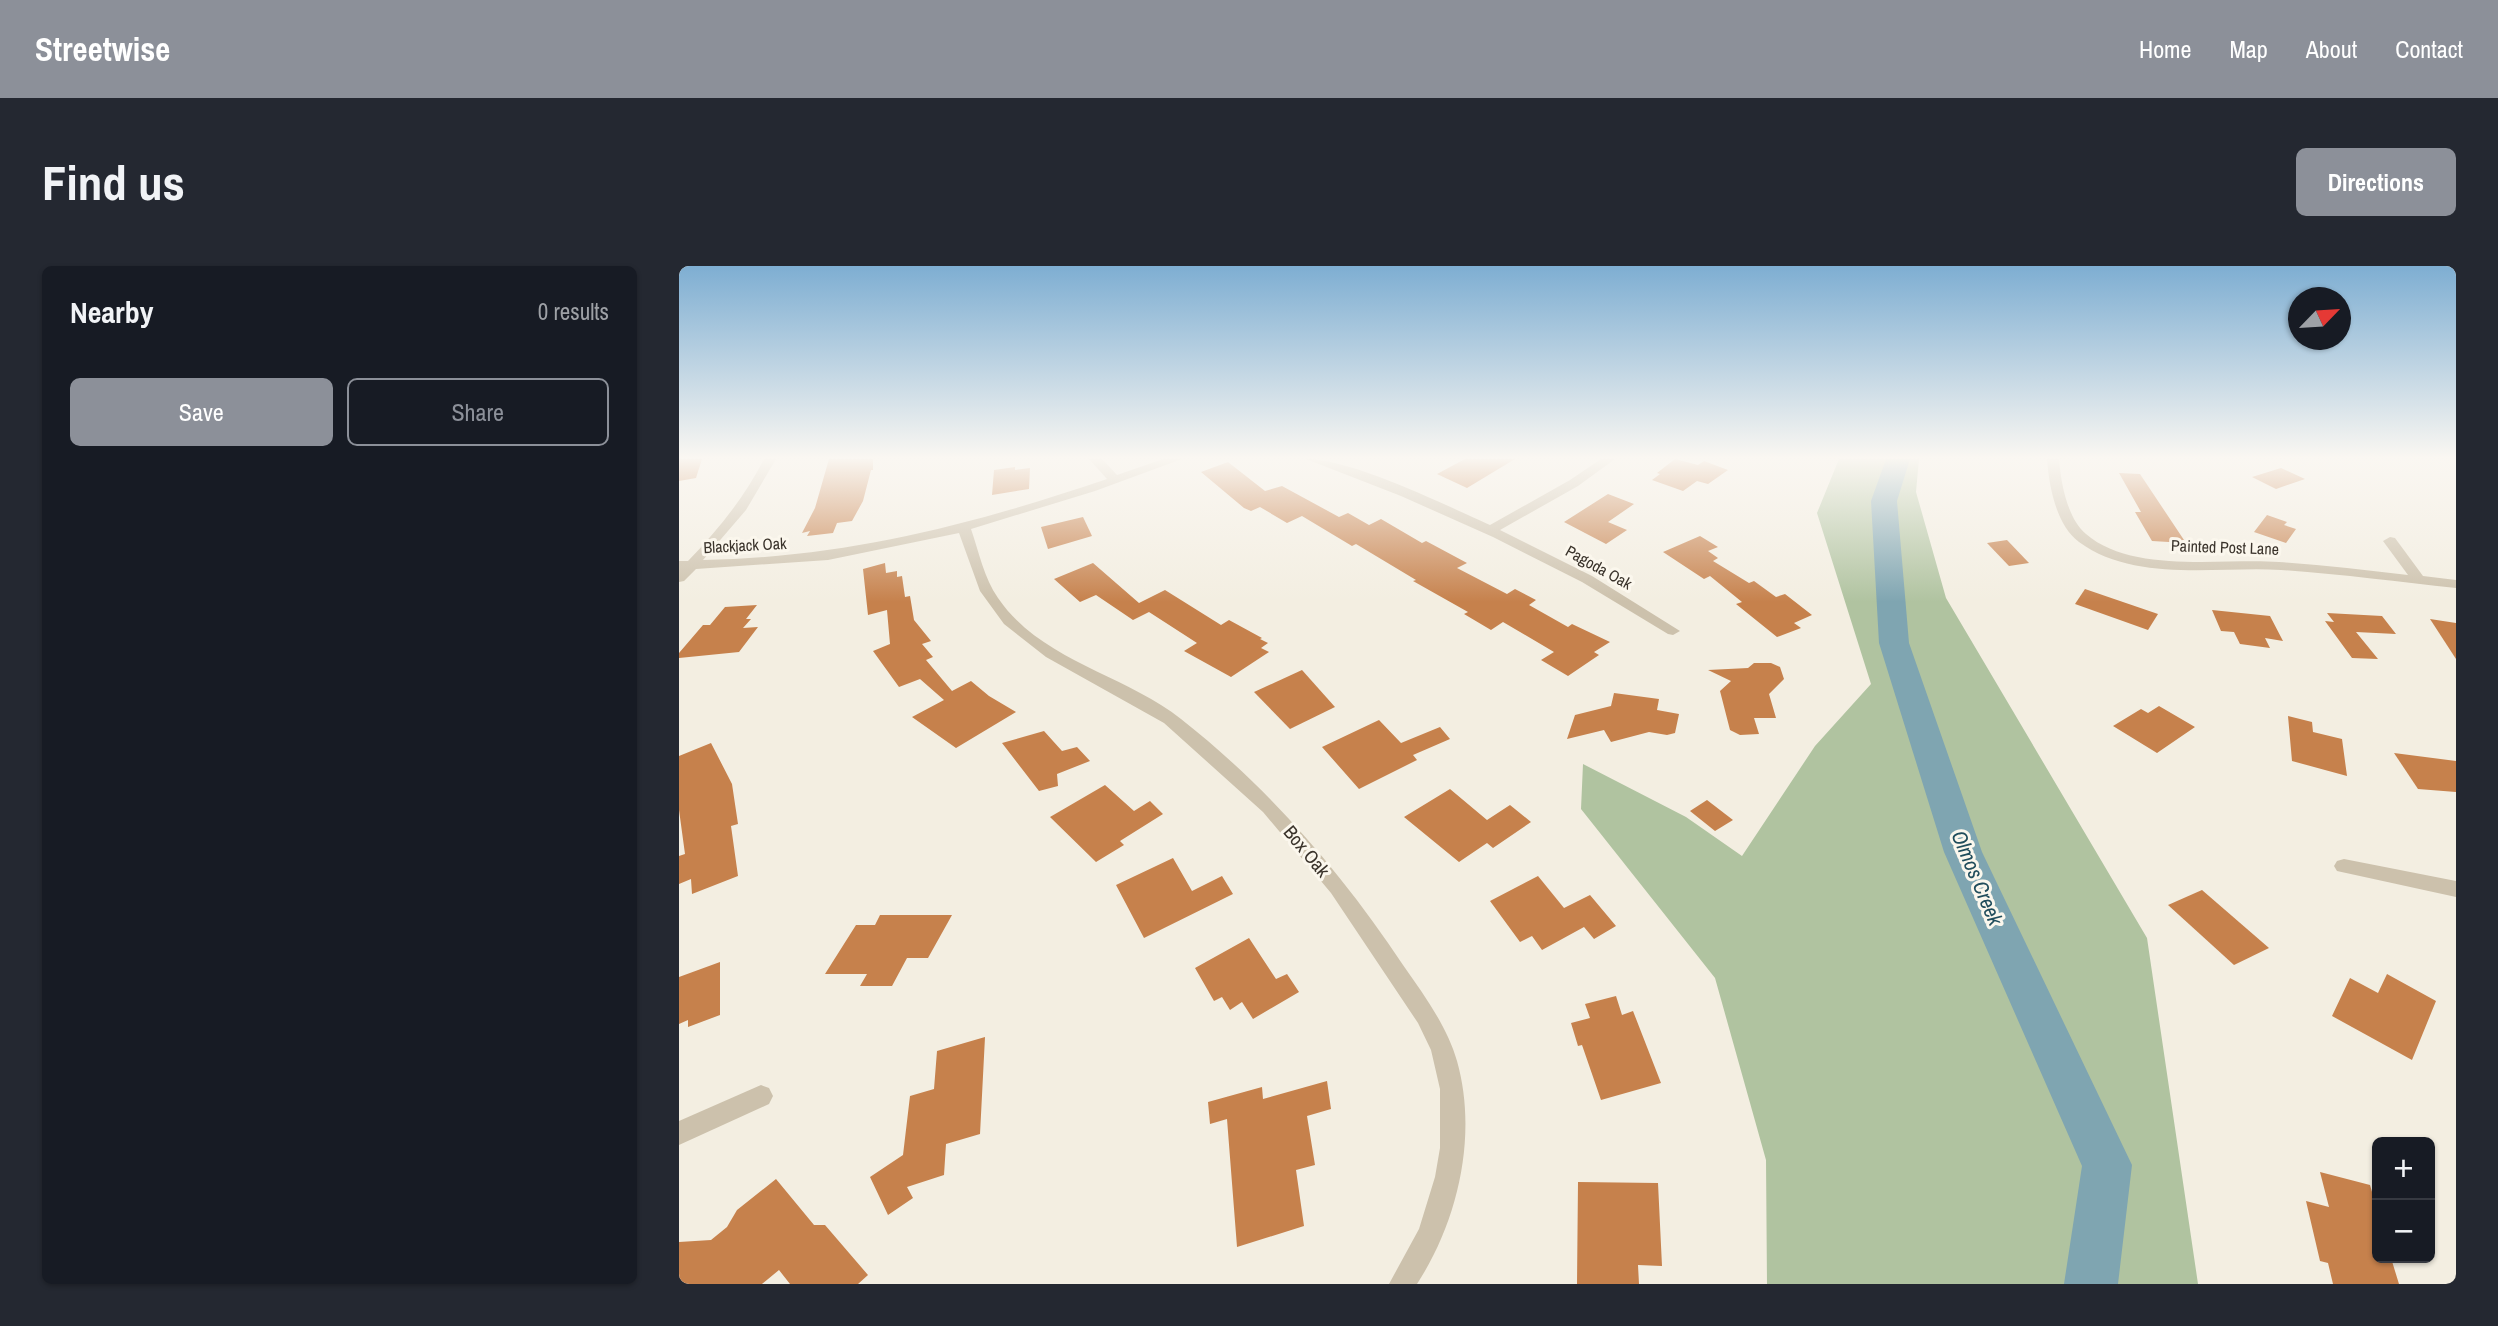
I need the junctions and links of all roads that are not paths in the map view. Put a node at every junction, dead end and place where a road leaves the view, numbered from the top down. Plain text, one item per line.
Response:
1 (742, 507) edge
2 (1027, 507) edge
3 (1437, 507) edge
4 (1532, 507) edge
5 (2064, 507) edge
6 (963, 526) junction
7 (1491, 530) junction
8 (2390, 541) dead end
9 (685, 565) edge
10 (679, 578) edge
11 (2419, 580) junction
12 (2456, 584) edge
13 (1673, 631) dead end
14 (2344, 866) dead end
15 (2456, 889) edge
16 (761, 1096) dead end
17 (679, 1133) edge
18 (1402, 1284) edge

1 - 9 street
2 - 6 street, Blackjack Oak
3 - 7 street, Pagoda Oak
4 - 7 street
5 - 11 street, Painted Post Lane
6 - 9 street, Blackjack Oak
6 - 18 street, Box Oak
7 - 13 street, Pagoda Oak
8 - 11 street
9 - 10 street
11 - 12 street, Painted Post Lane
14 - 15 street
16 - 17 street

